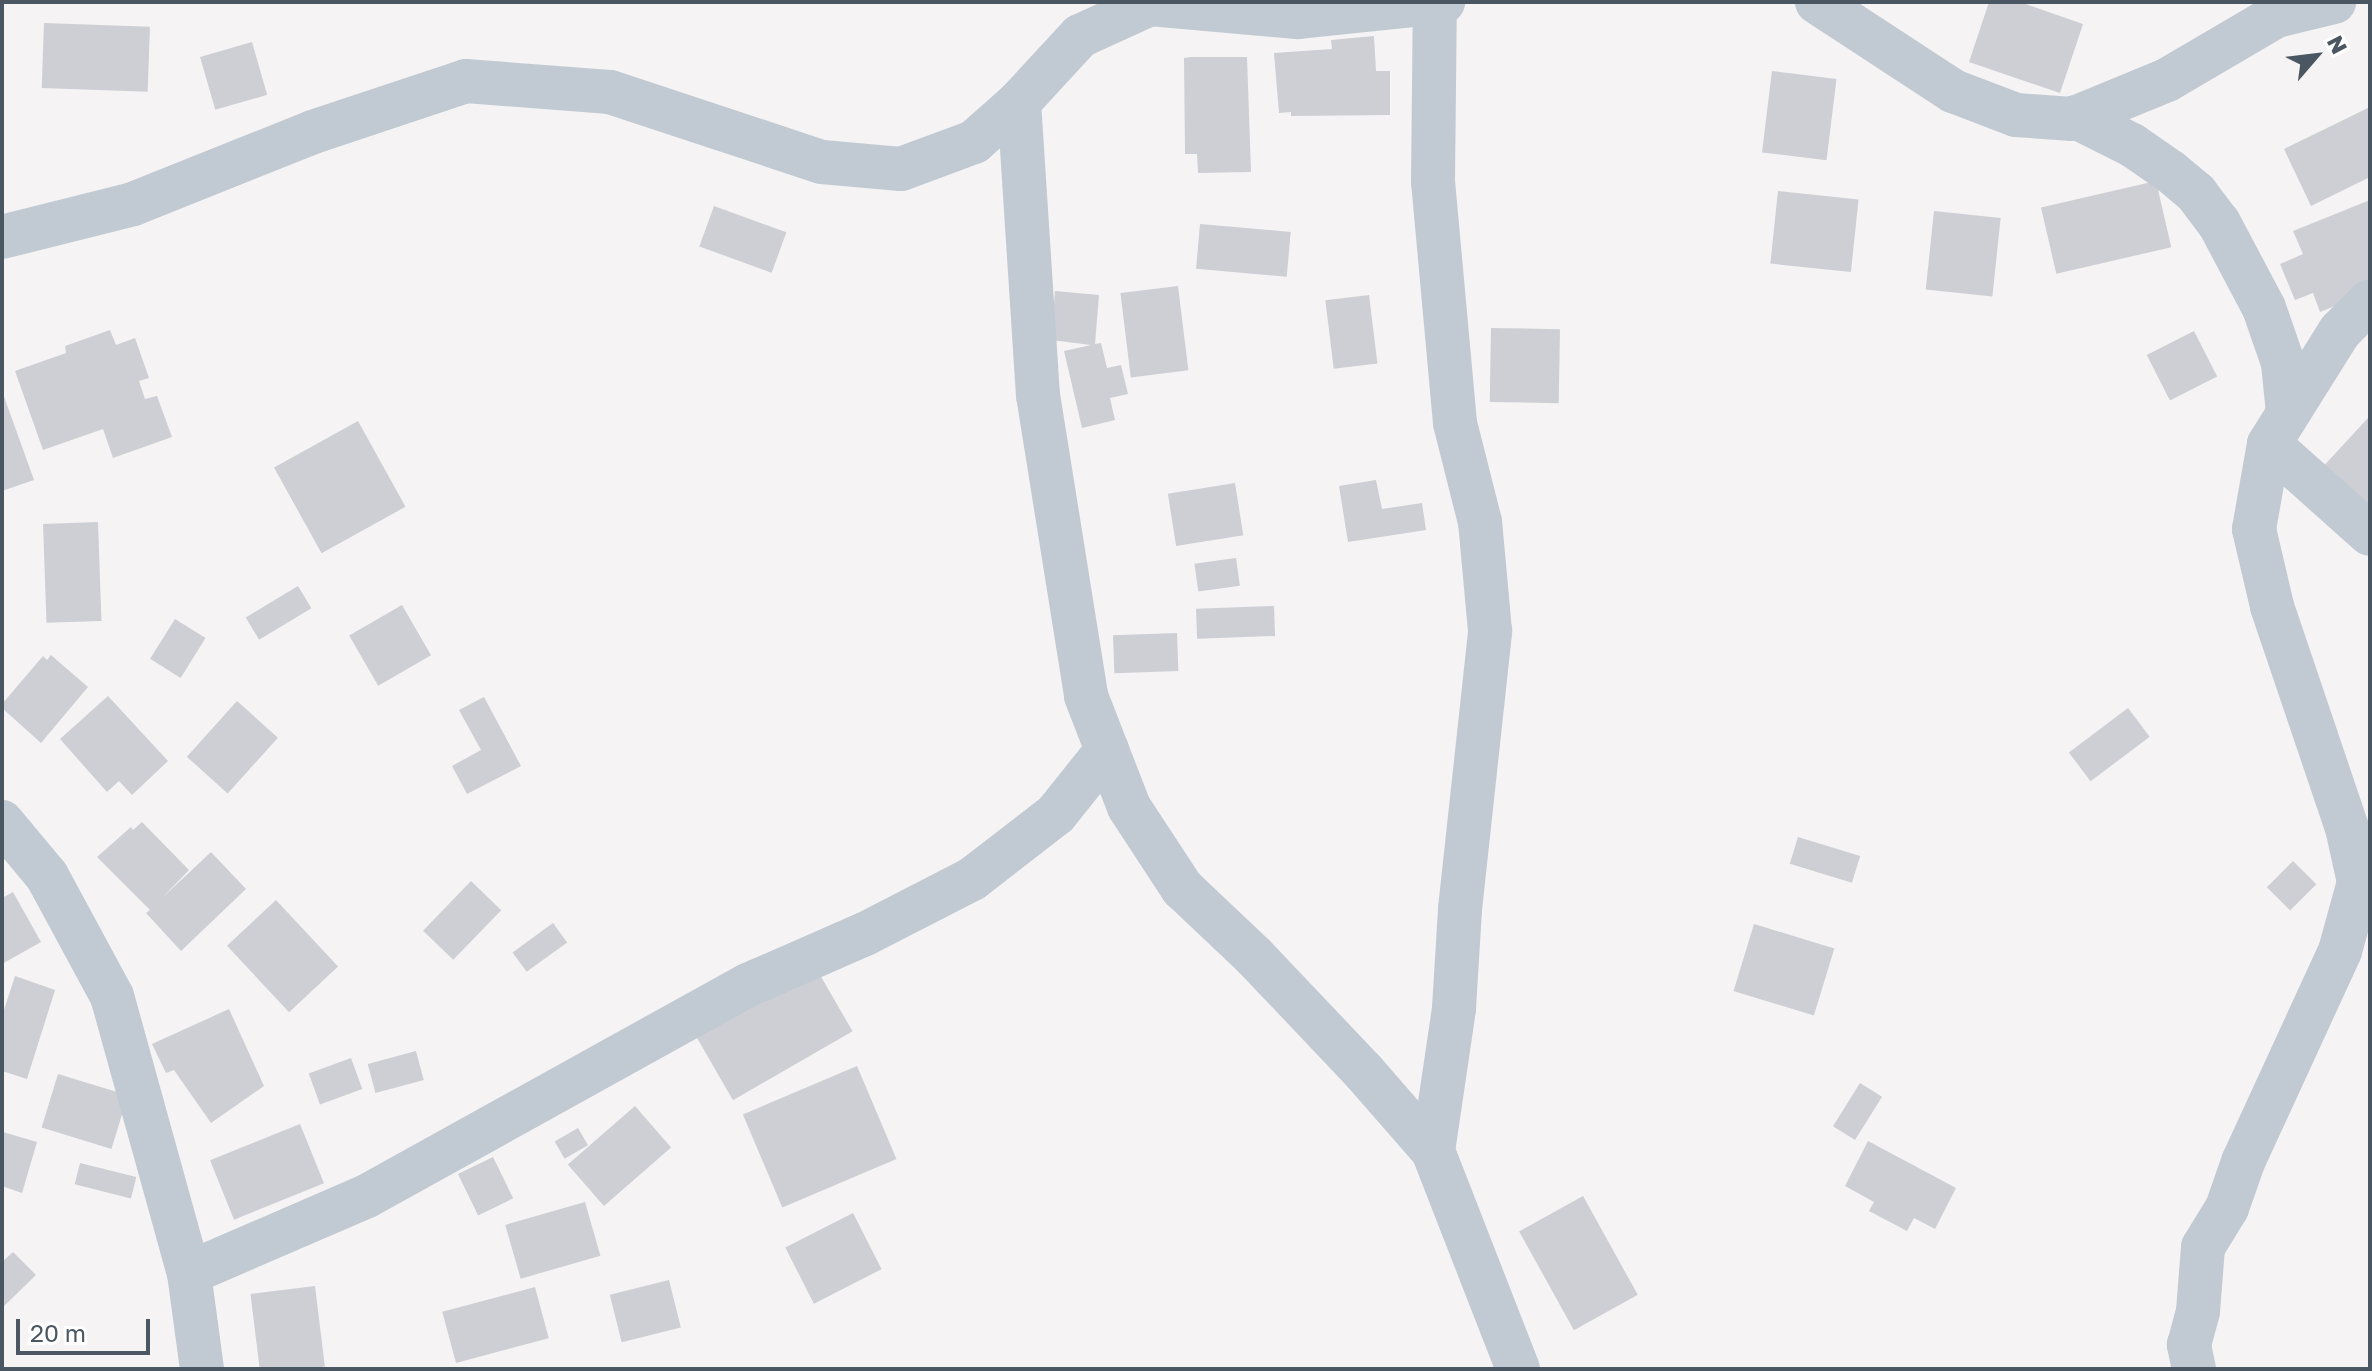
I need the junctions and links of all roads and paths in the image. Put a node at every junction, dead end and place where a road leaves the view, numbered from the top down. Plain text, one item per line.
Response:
1 (1817, 2) edge
2 (2334, 2) edge
3 (1439, 3) edge
4 (1082, 19) edge
5 (1019, 102) junction
6 (2076, 117) junction
7 (2, 237) edge
8 (2370, 301) edge
9 (2279, 429) junction
10 (2370, 534) edge
11 (1107, 750) junction
12 (2, 822) edge
13 (1433, 1151) junction
14 (189, 1273) junction
15 (202, 1369) edge
16 (1518, 1369) edge
17 (2194, 1369) edge

1 - 6 street
2 - 6 street
3 - 4 street
3 - 13 street
4 - 5 street
5 - 7 street
5 - 11 street
6 - 9 street
8 - 9 street
9 - 10 street
9 - 17 street
11 - 13 street
11 - 14 street
12 - 14 street
13 - 16 street
14 - 15 street

